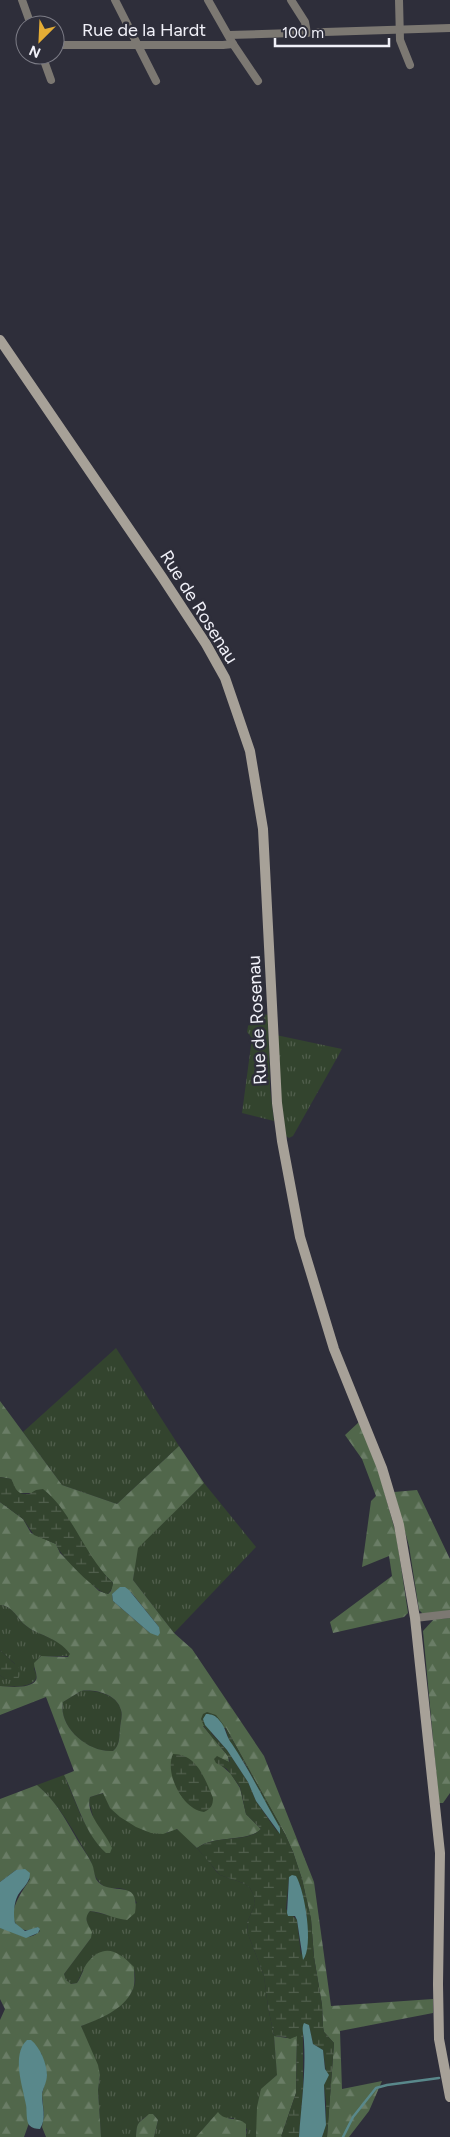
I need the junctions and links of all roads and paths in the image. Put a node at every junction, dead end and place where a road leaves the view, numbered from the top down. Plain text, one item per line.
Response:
1 (22, 0) edge
2 (115, 0) edge
3 (208, 0) edge
4 (291, 0) edge
5 (399, 0) edge
6 (27, 15) edge
7 (450, 28) edge
8 (400, 30) junction
9 (307, 33) junction
10 (229, 35) junction
11 (233, 44) junction
12 (65, 45) edge
13 (137, 45) junction
14 (46, 65) edge
15 (410, 65) dead end
16 (51, 80) dead end
17 (156, 80) dead end
18 (258, 81) dead end
19 (0, 340) edge
20 (450, 1614) edge
21 (415, 1618) junction
22 (450, 2097) edge

1 - 6 street
2 - 13 street
3 - 10 street
4 - 9 street
5 - 8 street
7 - 8 street
8 - 9 street
8 - 15 street
9 - 10 street
10 - 11 street
11 - 13 street, Rue de la Hardt
11 - 18 street
12 - 13 street, Rue de la Hardt
13 - 17 street
14 - 16 street
19 - 21 main road, Rue de Rosenau
20 - 21 street
21 - 22 main road, Rue de Rosenau

